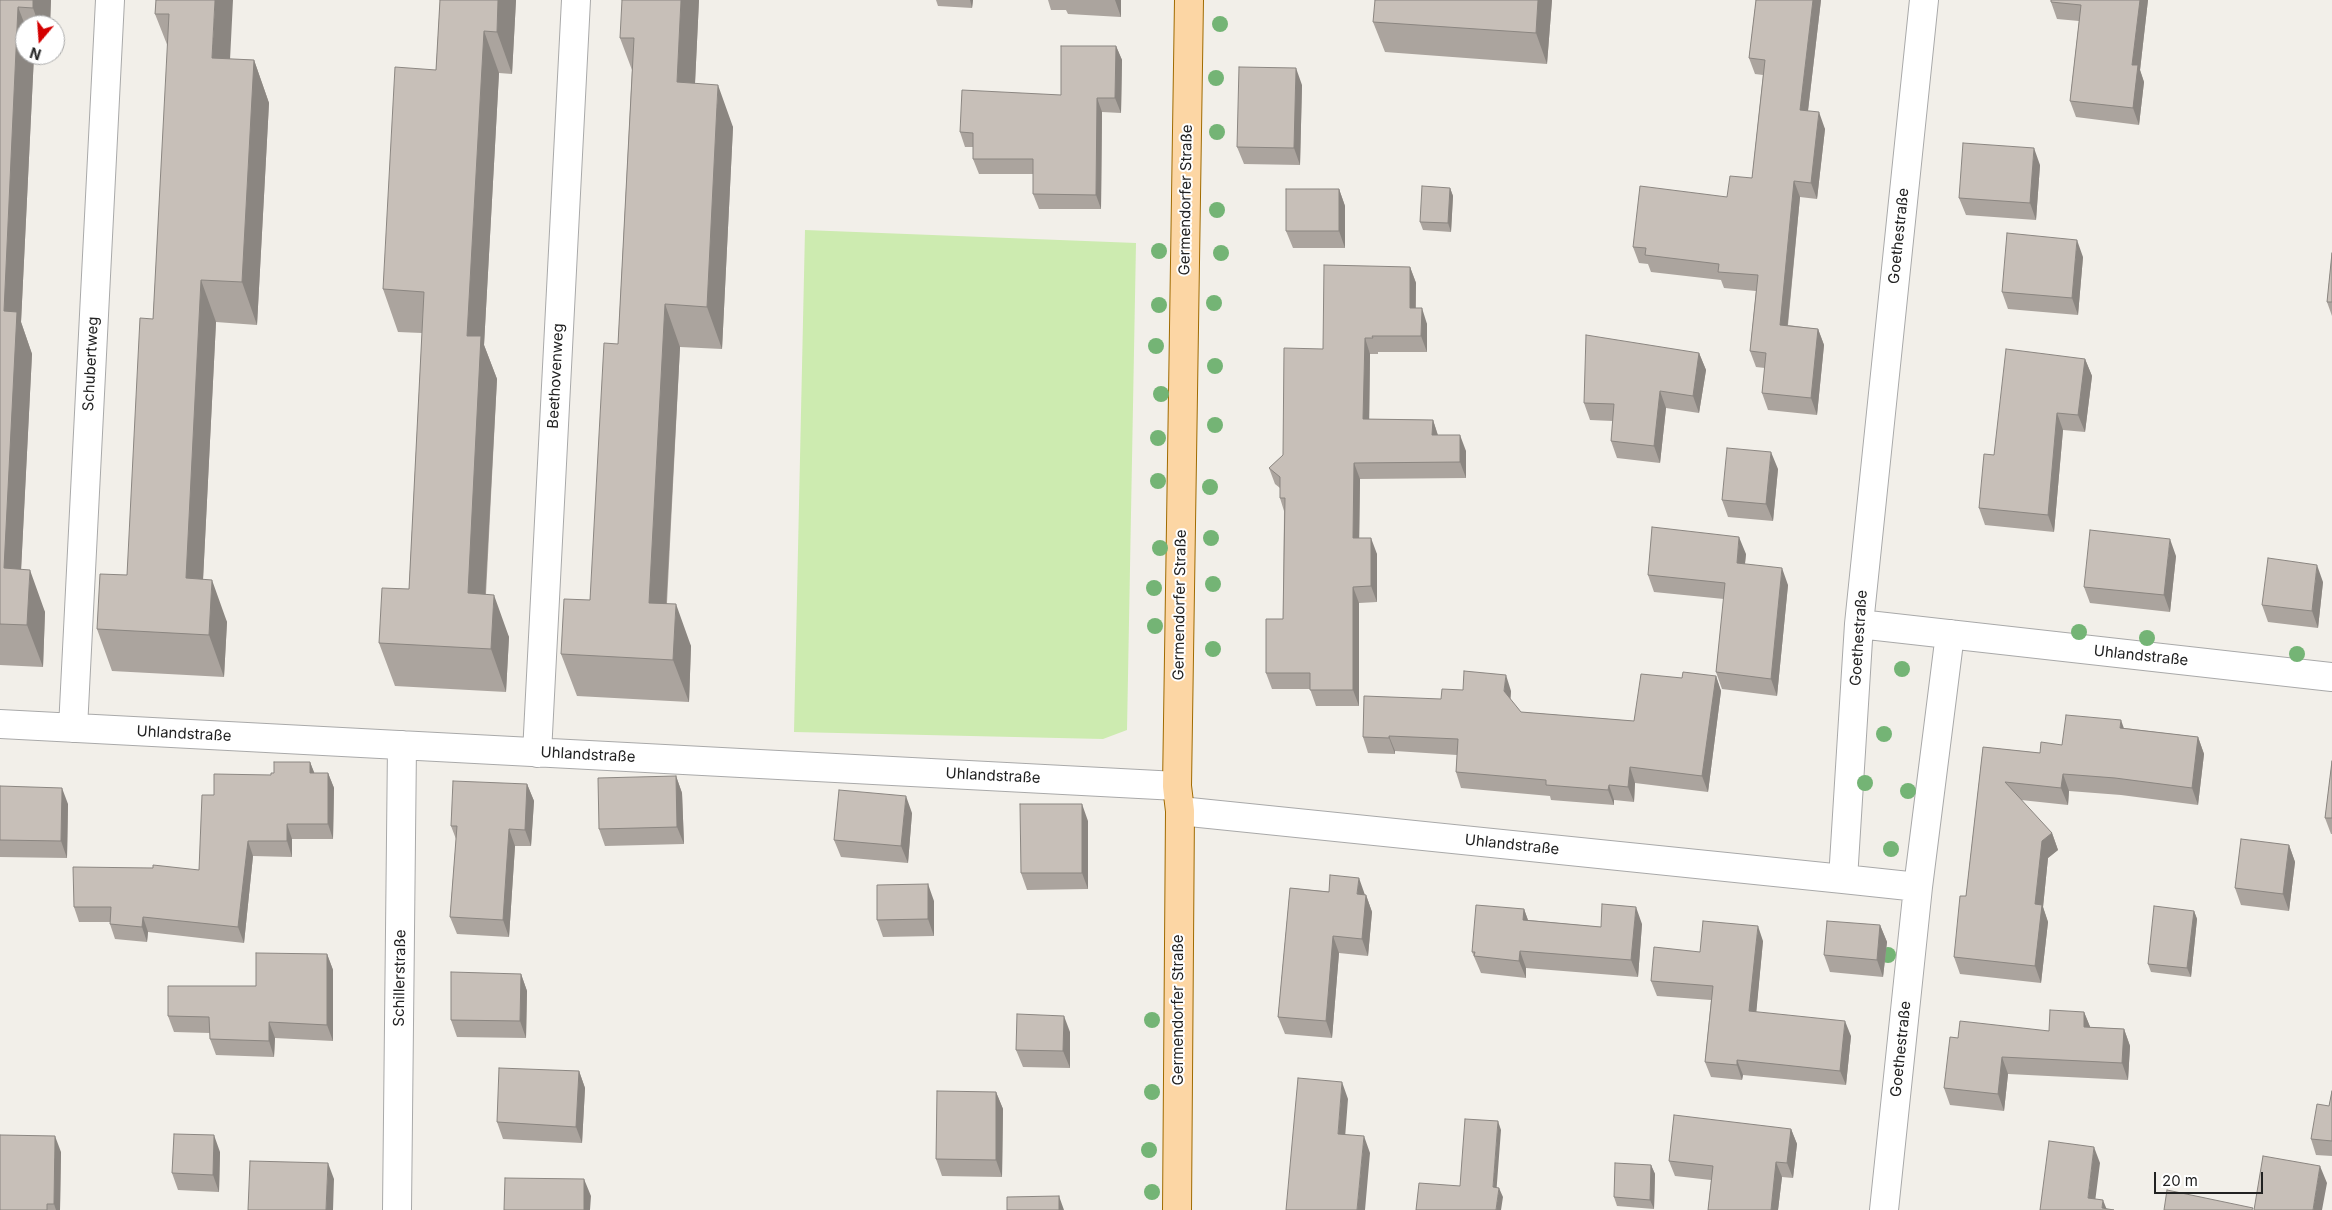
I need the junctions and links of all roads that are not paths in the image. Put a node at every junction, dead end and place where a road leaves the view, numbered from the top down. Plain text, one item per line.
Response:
1 (110, 0) edge
2 (576, 0) edge
3 (1188, 0) edge
4 (1924, 0) edge
5 (1859, 624) junction
6 (1950, 634) junction
7 (2332, 677) edge
8 (0, 724) edge
9 (73, 728) junction
10 (402, 746) junction
11 (538, 752) junction
12 (1178, 799) junction
13 (1843, 879) junction
14 (1918, 887) junction
15 (397, 1210) edge
16 (1177, 1210) edge
17 (1884, 1210) edge

1 - 9 street, Schubertweg
2 - 11 street, Beethovenweg
3 - 12 main road, Germendorfer Straße
4 - 5 street, Goethestraße
5 - 6 street, Uhlandstraße
5 - 13 street, Goethestraße
6 - 7 street, Uhlandstraße
6 - 14 street
8 - 9 street, Uhlandstraße
9 - 10 street, Uhlandstraße
10 - 11 street, Uhlandstraße
10 - 15 street, Schillerstraße
11 - 12 street, Uhlandstraße
12 - 13 street, Uhlandstraße
12 - 16 main road, Germendorfer Straße
13 - 14 street
14 - 17 street, Goethestraße

